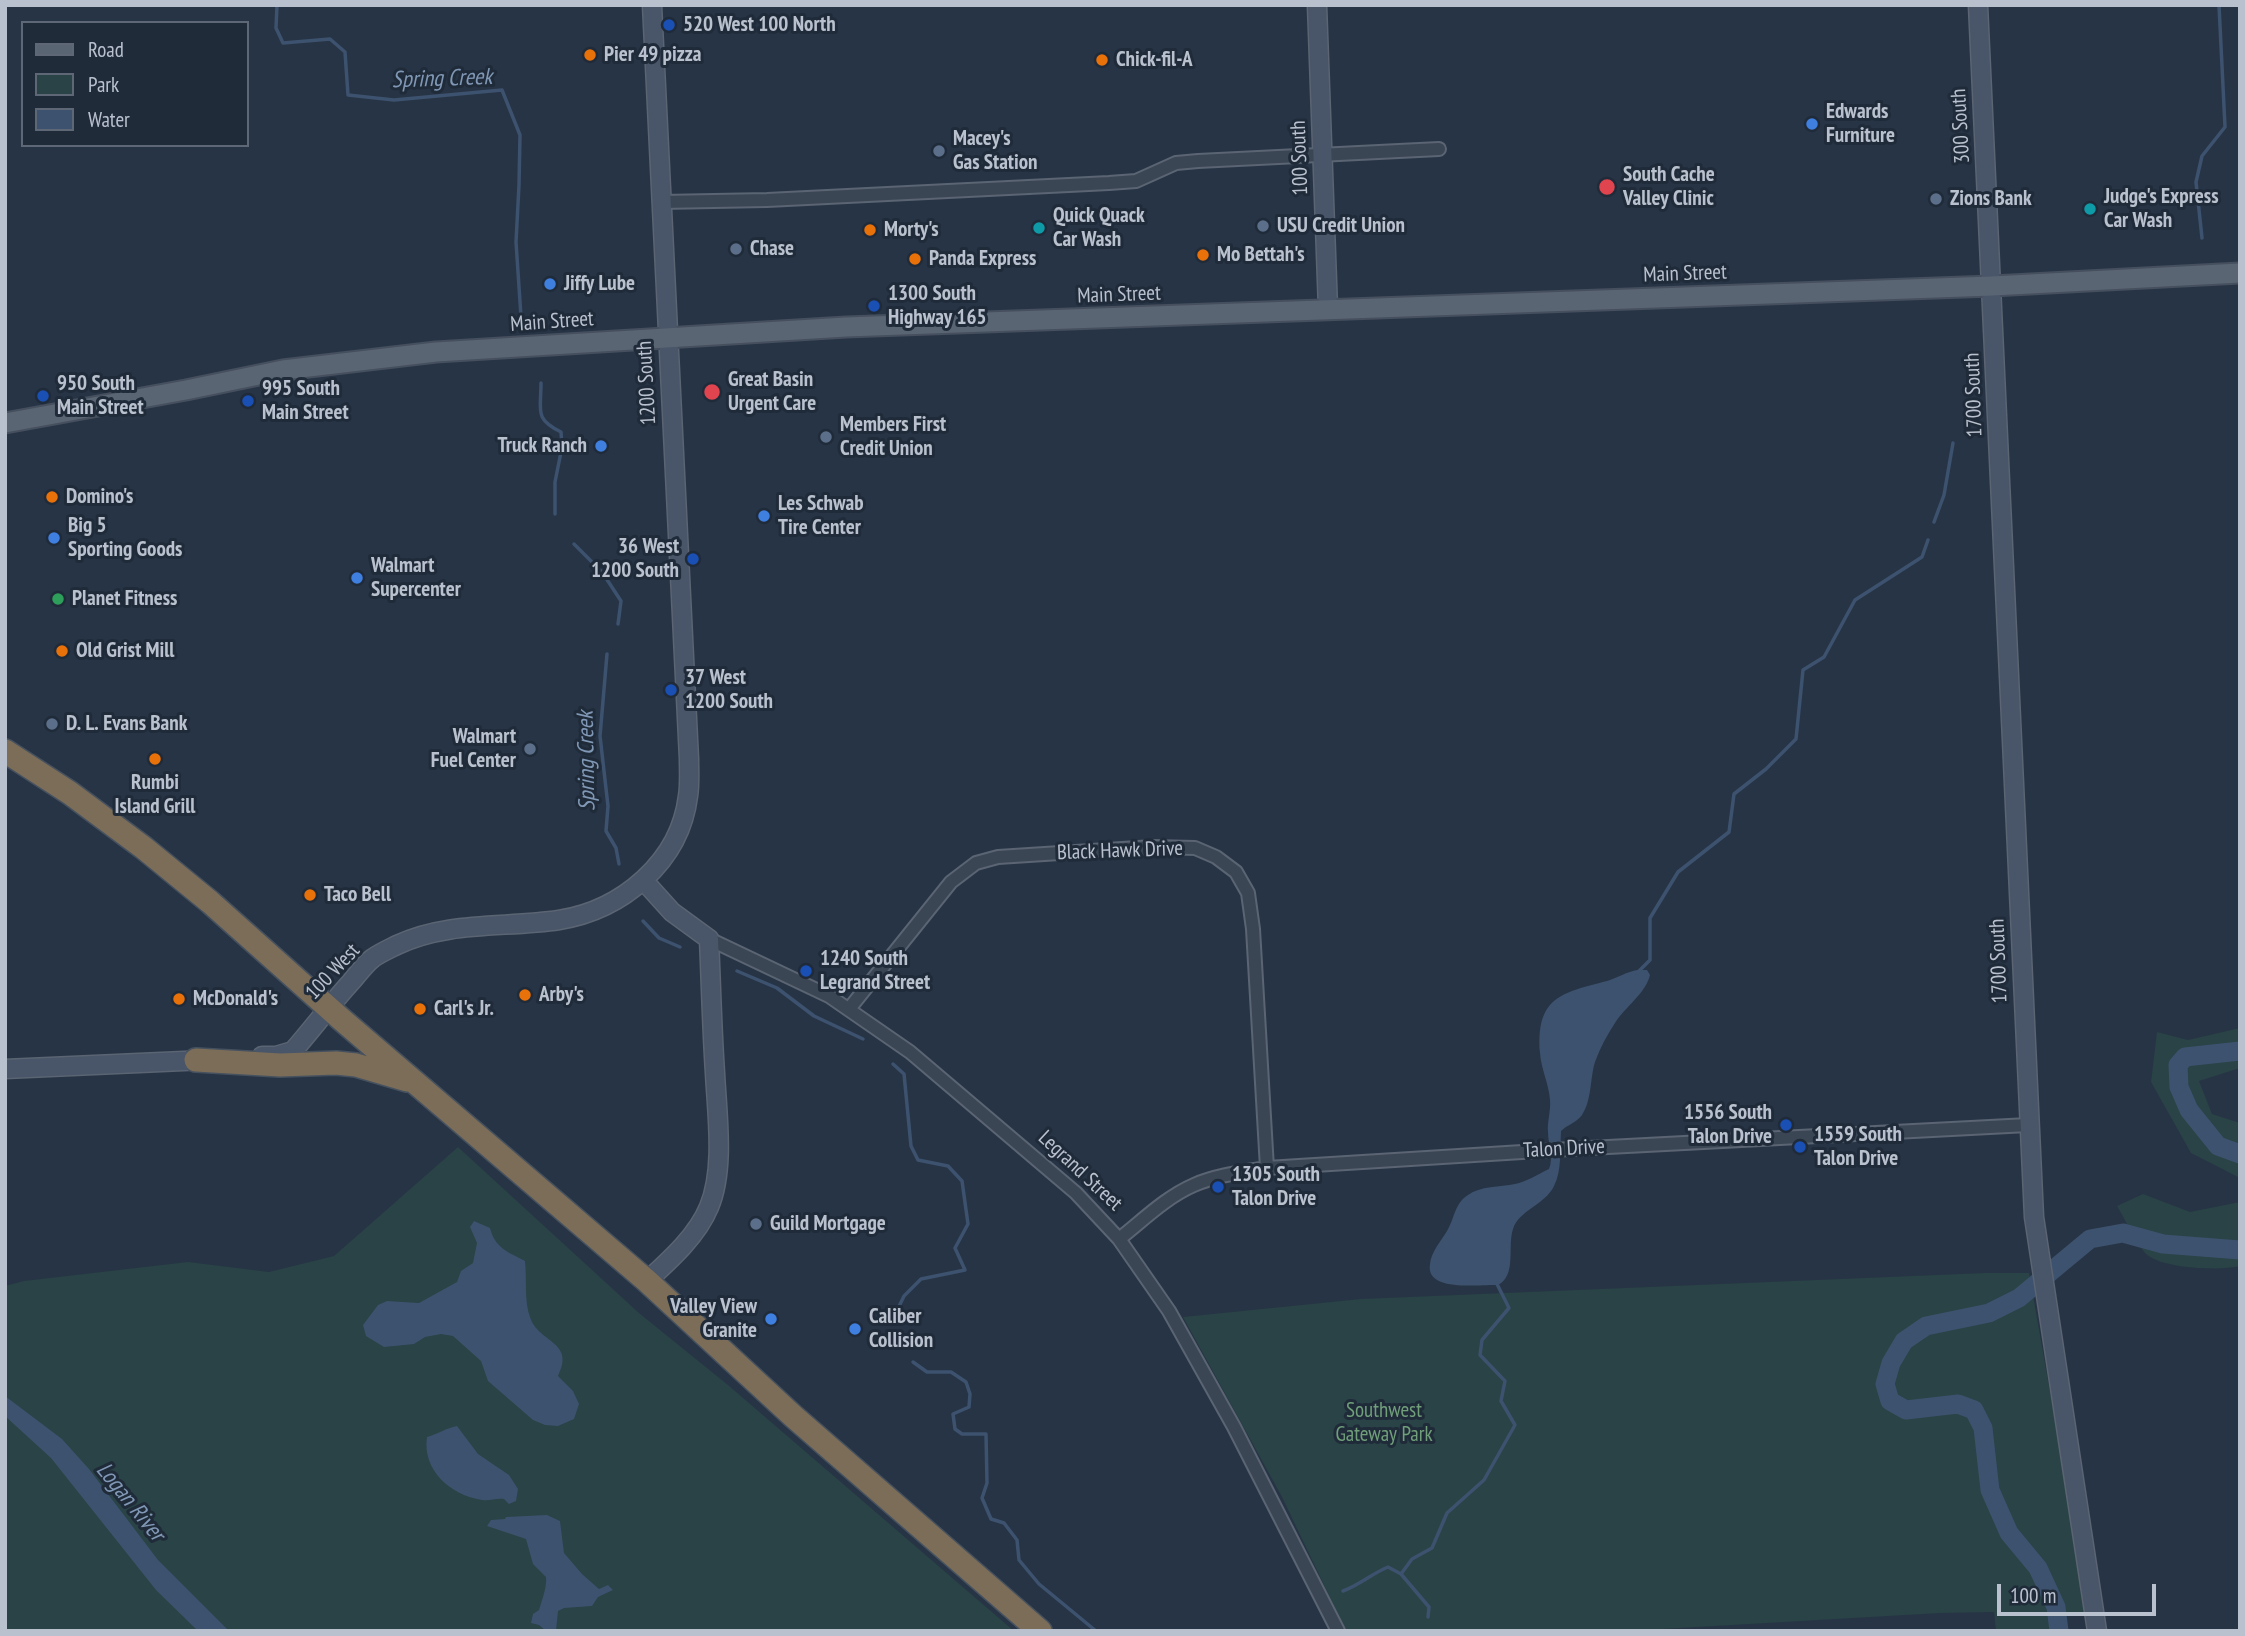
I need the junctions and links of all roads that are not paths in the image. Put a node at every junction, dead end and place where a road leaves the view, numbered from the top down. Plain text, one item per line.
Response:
1 (652, 5) edge
2 (1317, 5) edge
3 (1978, 5) edge
4 (1440, 149) dead end
5 (1322, 155) junction
6 (662, 202) junction
7 (2240, 273) edge
8 (1992, 286) junction
9 (1328, 309) junction
10 (668, 338) junction
11 (5, 423) edge
12 (5, 751) edge
13 (689, 758) joint
14 (644, 881) junction
15 (709, 939) junction
16 (329, 1008) junction
17 (849, 1009) junction
18 (196, 1060) junction
19 (5, 1069) edge
20 (418, 1084) junction
21 (2028, 1125) junction
22 (1267, 1168) junction
23 (1119, 1239) junction
24 (647, 1281) junction
25 (1040, 1631) edge
26 (1338, 1631) edge
27 (2097, 1631) edge

1 - 6 street, 1200 South
2 - 5 street, 100 South
3 - 8 street, 300 South
4 - 5 street
5 - 6 street
5 - 9 street, 100 South
6 - 10 street, 1200 South
7 - 8 main road, Main Street
8 - 9 main road, Main Street
8 - 21 street, 1700 South
9 - 10 main road, Main Street
10 - 11 main road, Main Street
10 - 13 street, 1200 South
12 - 16 highway
13 - 14 street, 100 West
14 - 15 street, Legrand Street
14 - 16 street, 100 West
15 - 17 street, Legrand Street
15 - 24 street
16 - 18 street, 100 West
16 - 20 highway
17 - 22 street, Black Hawk Drive
17 - 23 street, Legrand Street
18 - 19 street, 100 West
18 - 20 highway
20 - 24 highway
21 - 22 street, Talon Drive
21 - 27 street, 1700 South
22 - 23 street, Talon Drive
23 - 26 street, Legrand Street
24 - 25 highway

